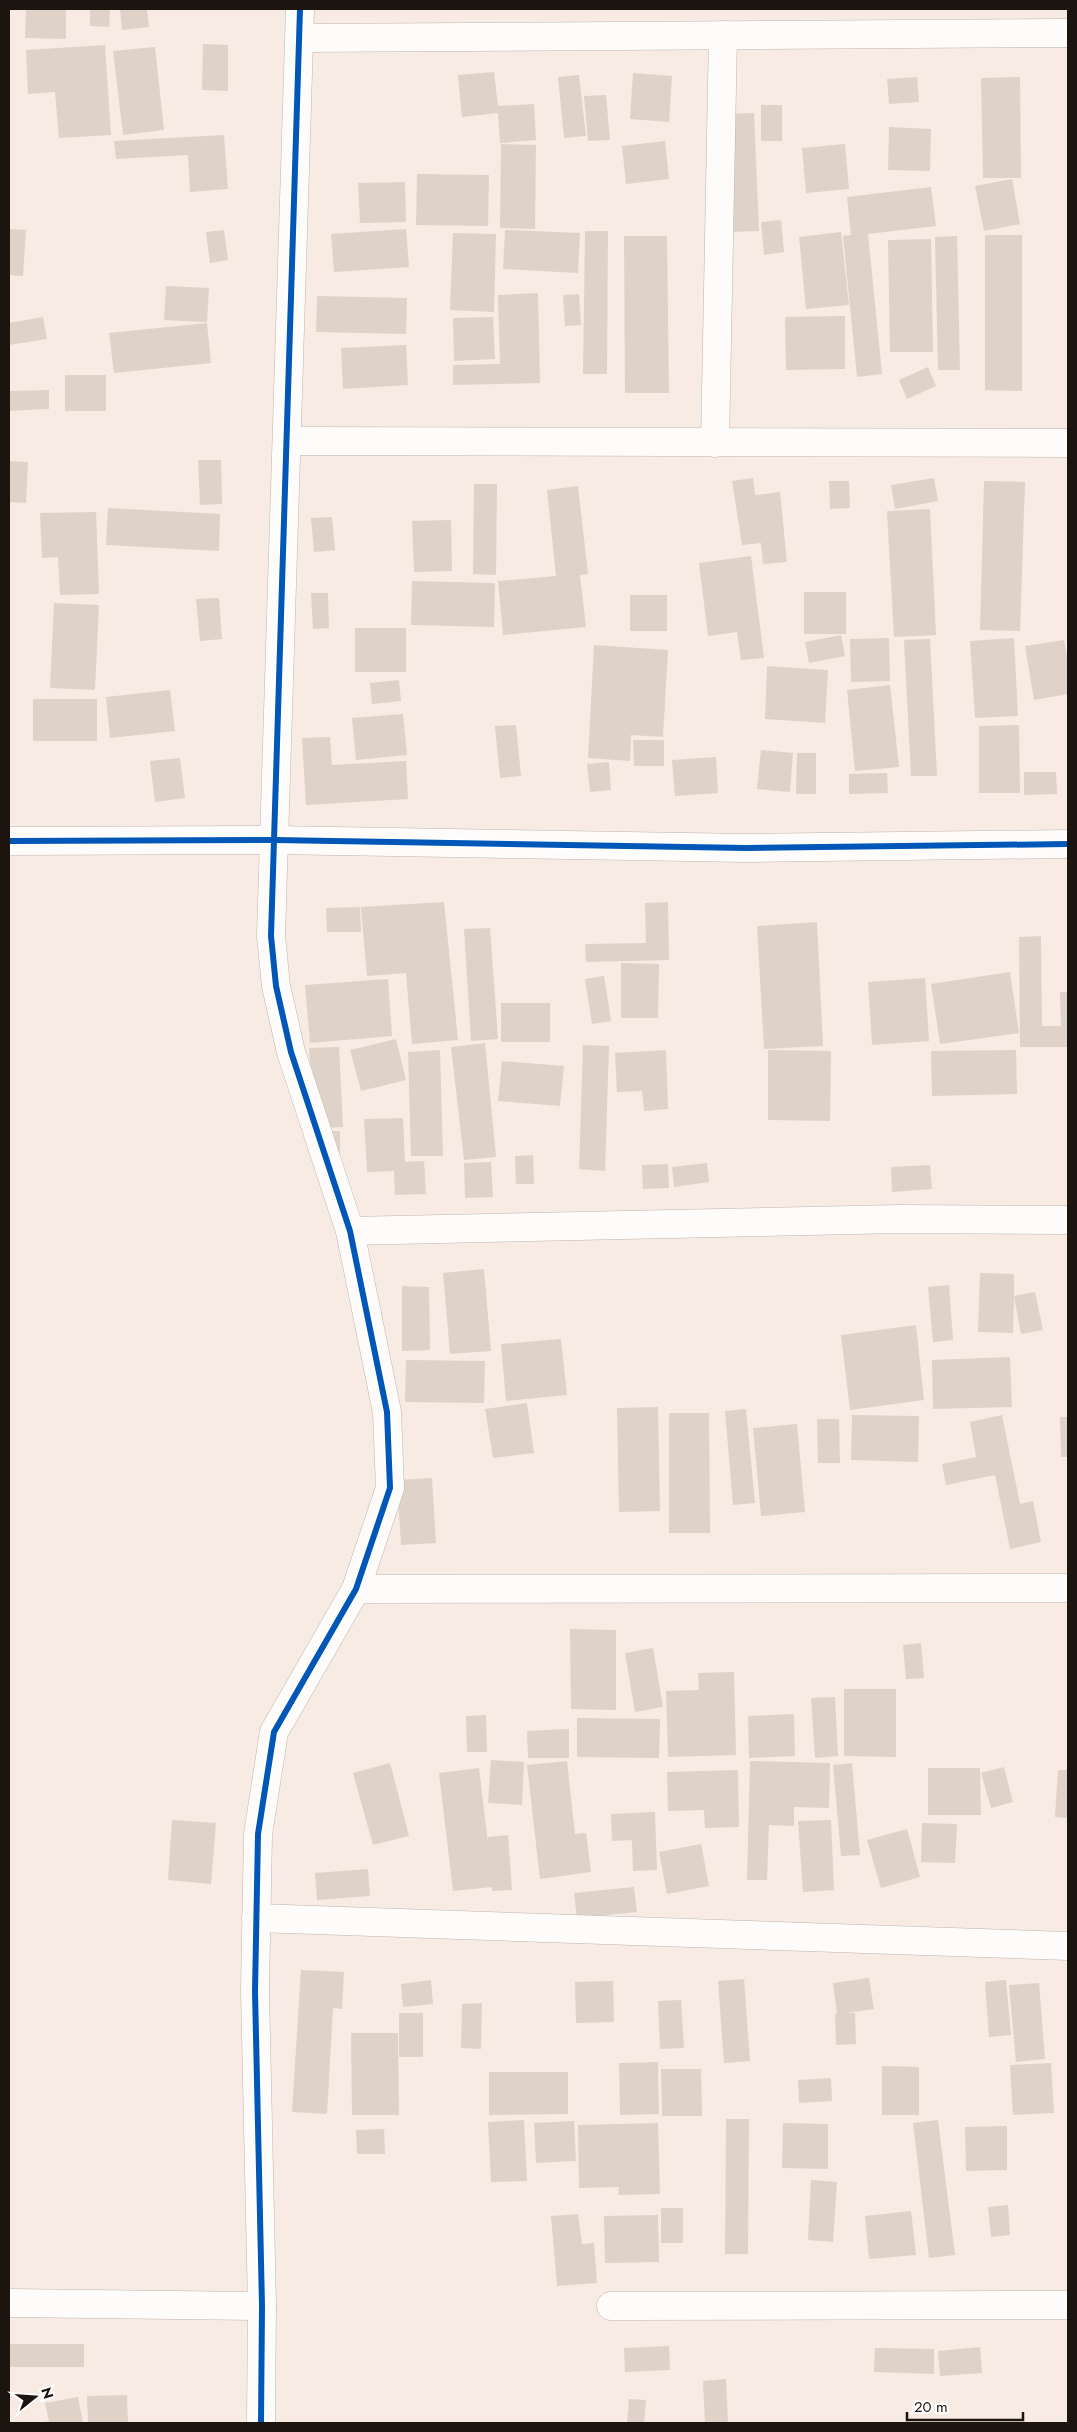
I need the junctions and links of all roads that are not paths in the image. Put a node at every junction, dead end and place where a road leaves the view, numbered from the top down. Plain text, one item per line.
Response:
1 (300, 9) edge
2 (1068, 33) edge
3 (723, 35) junction
4 (300, 38) junction
5 (287, 441) junction
6 (715, 443) junction
7 (1068, 443) edge
8 (274, 840) junction
9 (9, 841) edge
10 (1068, 844) edge
11 (1068, 1220) edge
12 (350, 1231) junction
13 (1068, 1588) edge
14 (356, 1589) junction
15 (256, 1918) junction
16 (1068, 1946) edge
17 (9, 2303) edge
18 (1068, 2305) edge
19 (262, 2306) junction
20 (611, 2306) dead end
21 (261, 2423) edge

1 - 4 street
2 - 3 street
3 - 4 street
3 - 6 street
4 - 5 street
5 - 6 street
5 - 8 street
6 - 7 street
8 - 9 street
8 - 10 street
8 - 12 street
11 - 12 street
12 - 14 street
13 - 14 street
14 - 15 street
15 - 16 street
15 - 19 street
17 - 19 street
18 - 20 street
19 - 21 street

